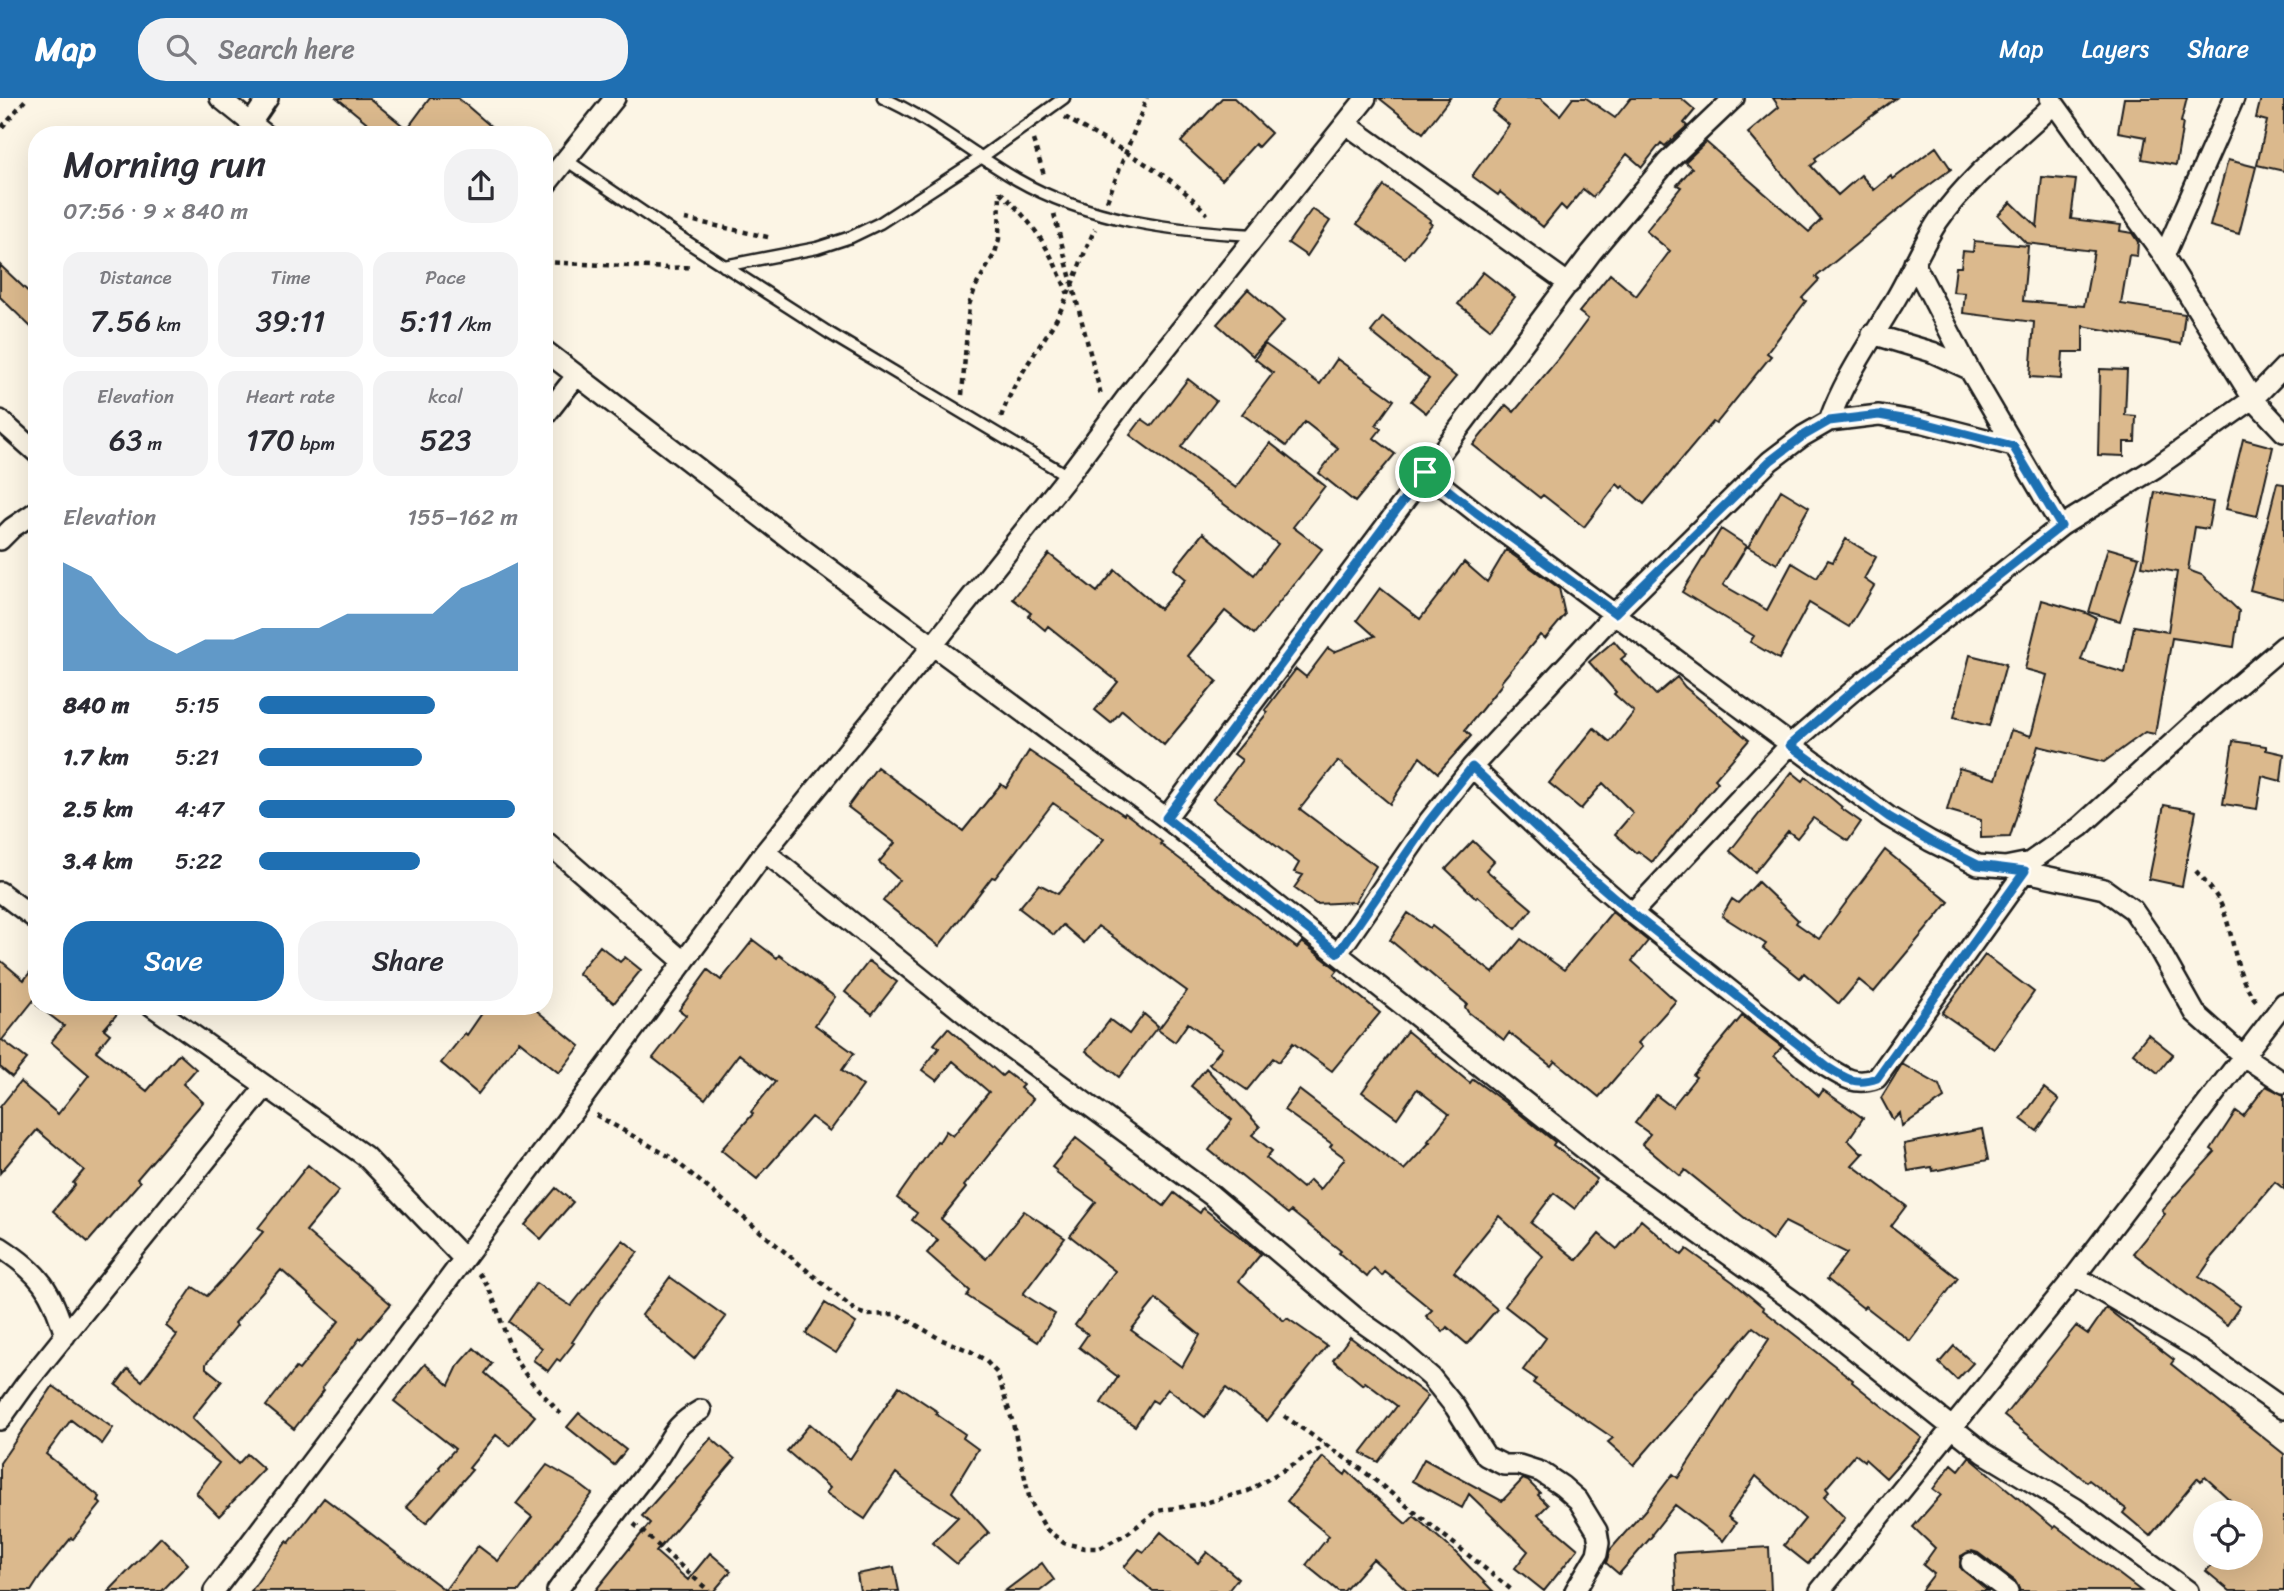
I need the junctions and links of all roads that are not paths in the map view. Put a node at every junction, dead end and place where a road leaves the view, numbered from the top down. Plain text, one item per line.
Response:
1 (220, 98) edge
2 (268, 98) edge
3 (615, 98) edge
4 (883, 98) edge
5 (1064, 98) edge
6 (1366, 98) edge
7 (1734, 98) edge
8 (2234, 98) edge
9 (2052, 101) edge
10 (1346, 124) junction
11 (255, 126) edge
12 (260, 126) edge
13 (982, 157) junction
14 (566, 160) junction
15 (553, 176) edge
16 (1255, 235) junction
17 (2164, 256) junction
18 (1914, 263) junction
19 (724, 266) junction
20 (1569, 284) junction
21 (1872, 334) junction
22 (553, 357) edge
23 (2284, 367) edge
24 (1969, 369) junction
25 (577, 375) junction
26 (2253, 399) junction
27 (553, 406) edge
28 (0, 420) edge
29 (1829, 421) junction
30 (2284, 432) edge
31 (28, 445) edge
32 (2013, 446) junction
33 (1425, 472) junction
34 (1068, 476) junction
35 (28, 517) edge
36 (2061, 526) junction
37 (0, 540) edge
38 (1615, 613) junction
39 (934, 644) junction
40 (2284, 646) edge
41 (1790, 745) junction
42 (1472, 767) junction
43 (1166, 818) junction
44 (553, 848) edge
45 (765, 852) junction
46 (2005, 867) junction
47 (2025, 871) junction
48 (0, 892) edge
49 (28, 913) edge
50 (1632, 913) junction
51 (1338, 953) junction
52 (684, 962) junction
53 (2280, 1010) edge
54 (165, 1015) edge
55 (2242, 1055) junction
56 (2284, 1083) edge
57 (266, 1086) junction
58 (0, 1247) edge
59 (463, 1258) junction
60 (2075, 1276) junction
61 (65, 1336) junction
62 (2284, 1409) edge
63 (701, 1410) dead end
64 (0, 1420) edge
65 (1952, 1426) junction
66 (1971, 1563) dead end
67 (214, 1591) edge
68 (557, 1591) edge
69 (1575, 1591) edge
70 (1820, 1591) edge
71 (2008, 1591) edge
72 (2188, 1591) edge

1 - 11 street
2 - 12 street
3 - 14 street
4 - 13 lane
5 - 13 lane
6 - 10 street
7 - 20 street
8 - 17 street
9 - 17 street
9 - 18 street
10 - 16 street
10 - 20 street
13 - 16 lane
13 - 19 lane
14 - 15 street
14 - 19 lane
16 - 34 street
17 - 26 street
18 - 21 street
18 - 24 street
19 - 34 lane
20 - 33 street
21 - 24 street
21 - 29 street
22 - 25 street
23 - 26 street
24 - 32 street
25 - 27 street
25 - 39 street
26 - 30 street
26 - 36 street
28 - 31 street
29 - 32 street
29 - 38 street
32 - 36 street
33 - 38 street
33 - 43 street
34 - 39 street
35 - 37 street
36 - 41 street
38 - 41 street
38 - 42 street
39 - 43 street
39 - 45 street
40 - 46 street
41 - 46 street
41 - 50 street
42 - 50 street
42 - 51 street
43 - 51 street
44 - 52 street
45 - 52 street
45 - 69 street
46 - 47 street
47 - 50 street
47 - 55 street
48 - 49 street
51 - 65 street
52 - 59 street
53 - 55 street
54 - 57 street
55 - 56 street
55 - 60 street
57 - 59 street
57 - 61 street
58 - 61 street
59 - 67 street
60 - 62 street
60 - 65 street
61 - 64 street
63 - 68 street
65 - 70 street
65 - 72 street
66 - 71 street

